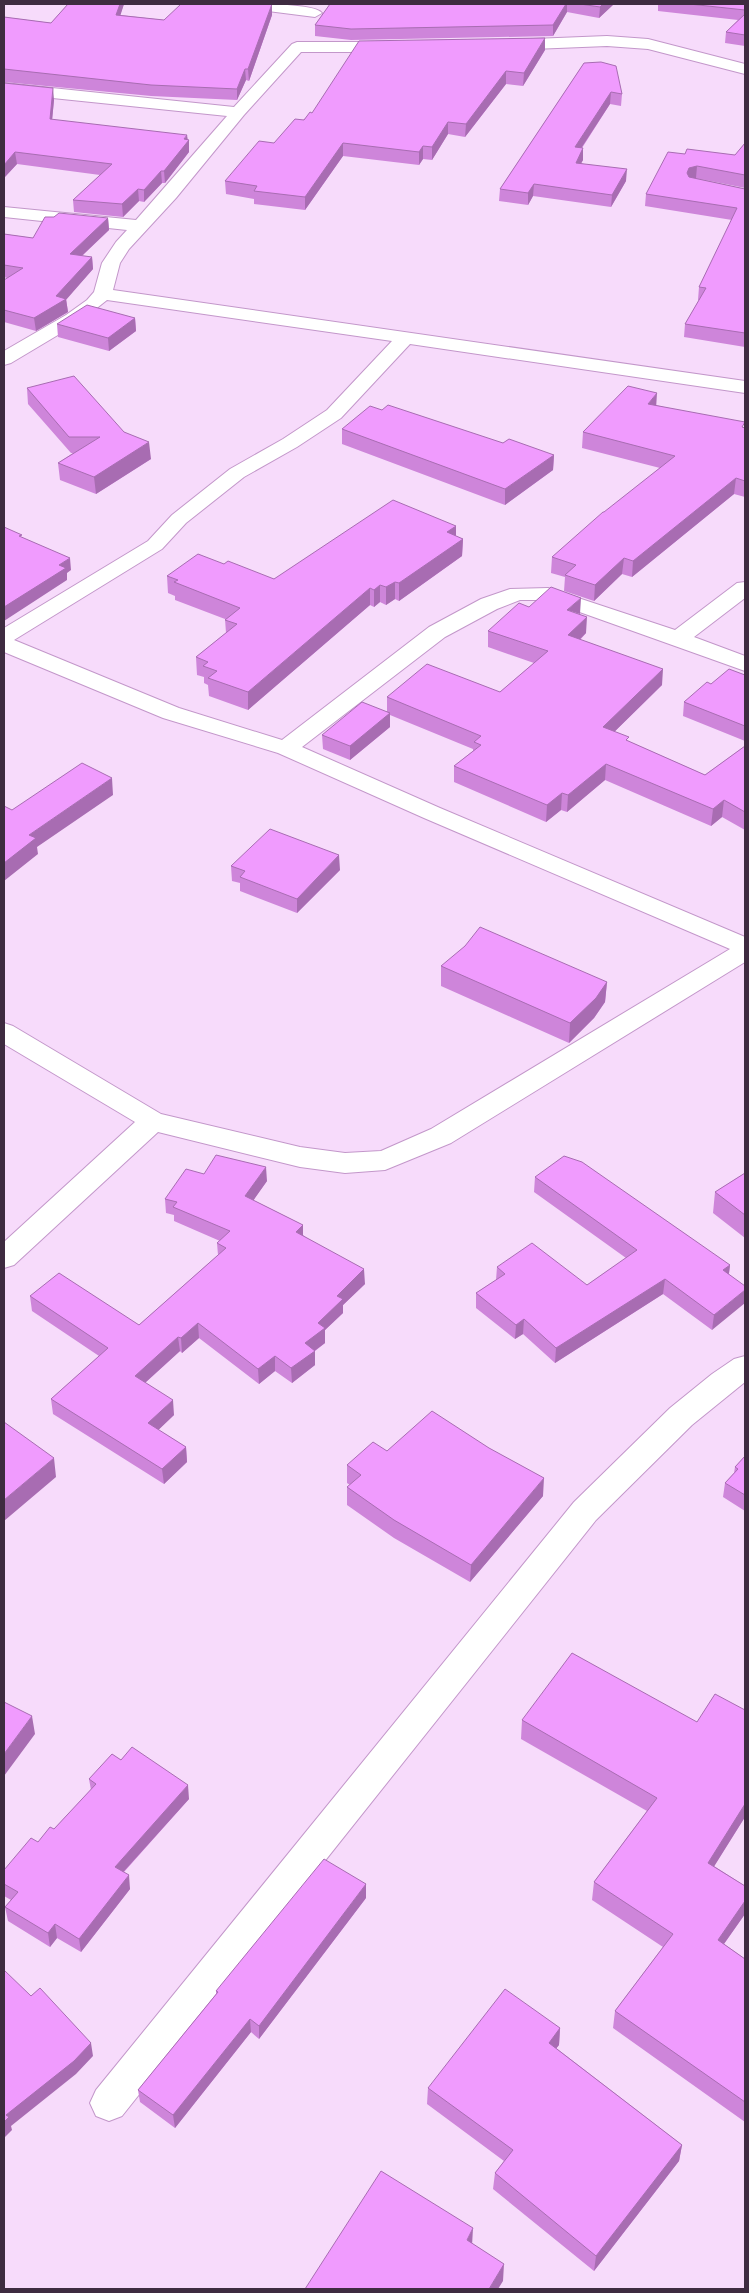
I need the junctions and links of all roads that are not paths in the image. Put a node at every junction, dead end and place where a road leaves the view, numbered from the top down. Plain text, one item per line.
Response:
1 (245, 4) edge
2 (319, 9) edge
3 (495, 45) edge
4 (297, 47) junction
5 (410, 47) edge
6 (745, 68) edge
7 (4, 88) edge
8 (238, 112) junction
9 (4, 212) edge
10 (140, 226) junction
11 (103, 294) junction
12 (404, 339) junction
13 (4, 359) edge
14 (745, 387) edge
15 (745, 588) edge
16 (4, 637) edge
17 (678, 638) junction
18 (4, 644) edge
19 (745, 664) edge
20 (286, 748) junction
21 (745, 946) edge
22 (745, 951) edge
23 (4, 1032) edge
24 (153, 1120) junction
25 (4, 1258) edge
26 (745, 1367) edge
27 (109, 2104) dead end

1 - 2 street
2 - 4 street
3 - 6 street
4 - 5 street
4 - 8 street
7 - 8 street
8 - 10 street
9 - 10 street
10 - 11 street
11 - 12 street
11 - 13 street
12 - 14 street
12 - 16 street
15 - 17 street
17 - 19 street
17 - 20 street
18 - 20 street
20 - 21 street
22 - 24 street
23 - 24 street
24 - 25 street
26 - 27 street

